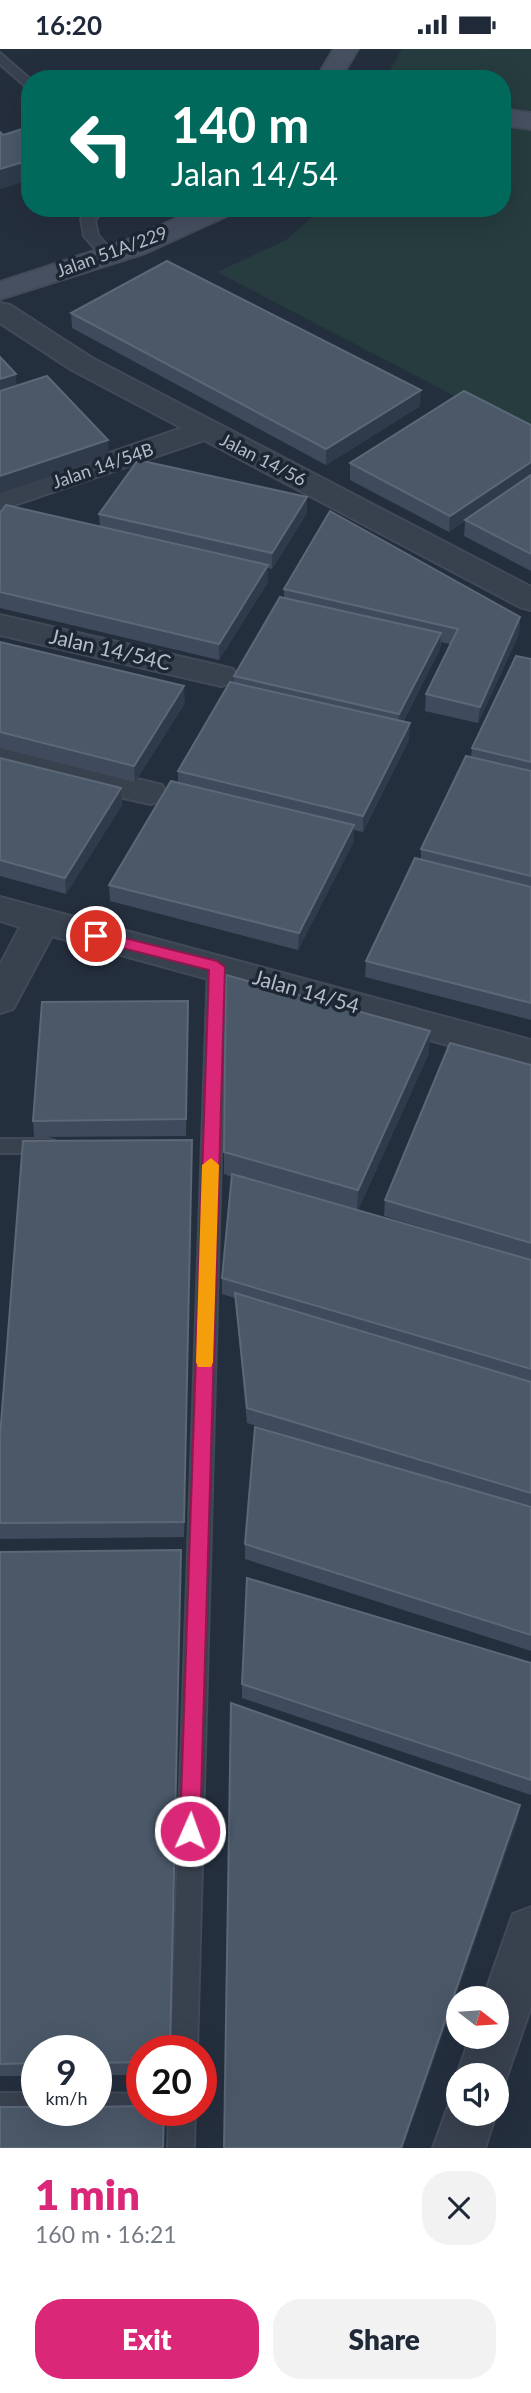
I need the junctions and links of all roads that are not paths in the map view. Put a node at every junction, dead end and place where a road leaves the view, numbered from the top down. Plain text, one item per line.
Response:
1 (346, 49) edge
2 (0, 57) edge
3 (333, 70) edge
4 (21, 77) edge
5 (511, 118) edge
6 (531, 121) edge
7 (90, 217) edge
8 (205, 217) edge
9 (108, 255) junction
10 (0, 291) edge
11 (0, 311) edge
12 (205, 430) junction
13 (0, 502) edge
14 (531, 600) edge
15 (0, 625) edge
16 (221, 676) dead end
17 (0, 759) edge
18 (150, 793) dead end
19 (0, 909) edge
20 (41, 921) junction
21 (217, 967) junction
22 (0, 1000) edge
23 (531, 1054) edge
24 (0, 1146) edge
25 (66, 1146) edge
26 (172, 1555) edge
27 (198, 1555) junction
28 (531, 1931) edge
29 (509, 1996) edge
30 (184, 2035) edge
31 (0, 2106) edge
32 (21, 2106) edge
33 (182, 2126) edge
34 (466, 2126) edge
35 (181, 2148) edge
36 (459, 2148) edge

1 - 3 street
2 - 4 lane
5 - 6 street
7 - 9 lane
8 - 9 street, Jalan 51A/229
9 - 10 street, Jalan 51A/229
11 - 12 street, Jalan 14/56
12 - 13 street, Jalan 14/54B
12 - 14 street, Jalan 14/56
15 - 16 street, Jalan 14/54C
17 - 18 street
19 - 20 street, Jalan 14/54
20 - 21 street, Jalan 14/54
20 - 22 street
21 - 23 street, Jalan 14/54
21 - 27 lane
24 - 25 lane
26 - 27 lane
27 - 30 lane
28 - 29 street
31 - 32 lane
33 - 35 lane
34 - 36 street

